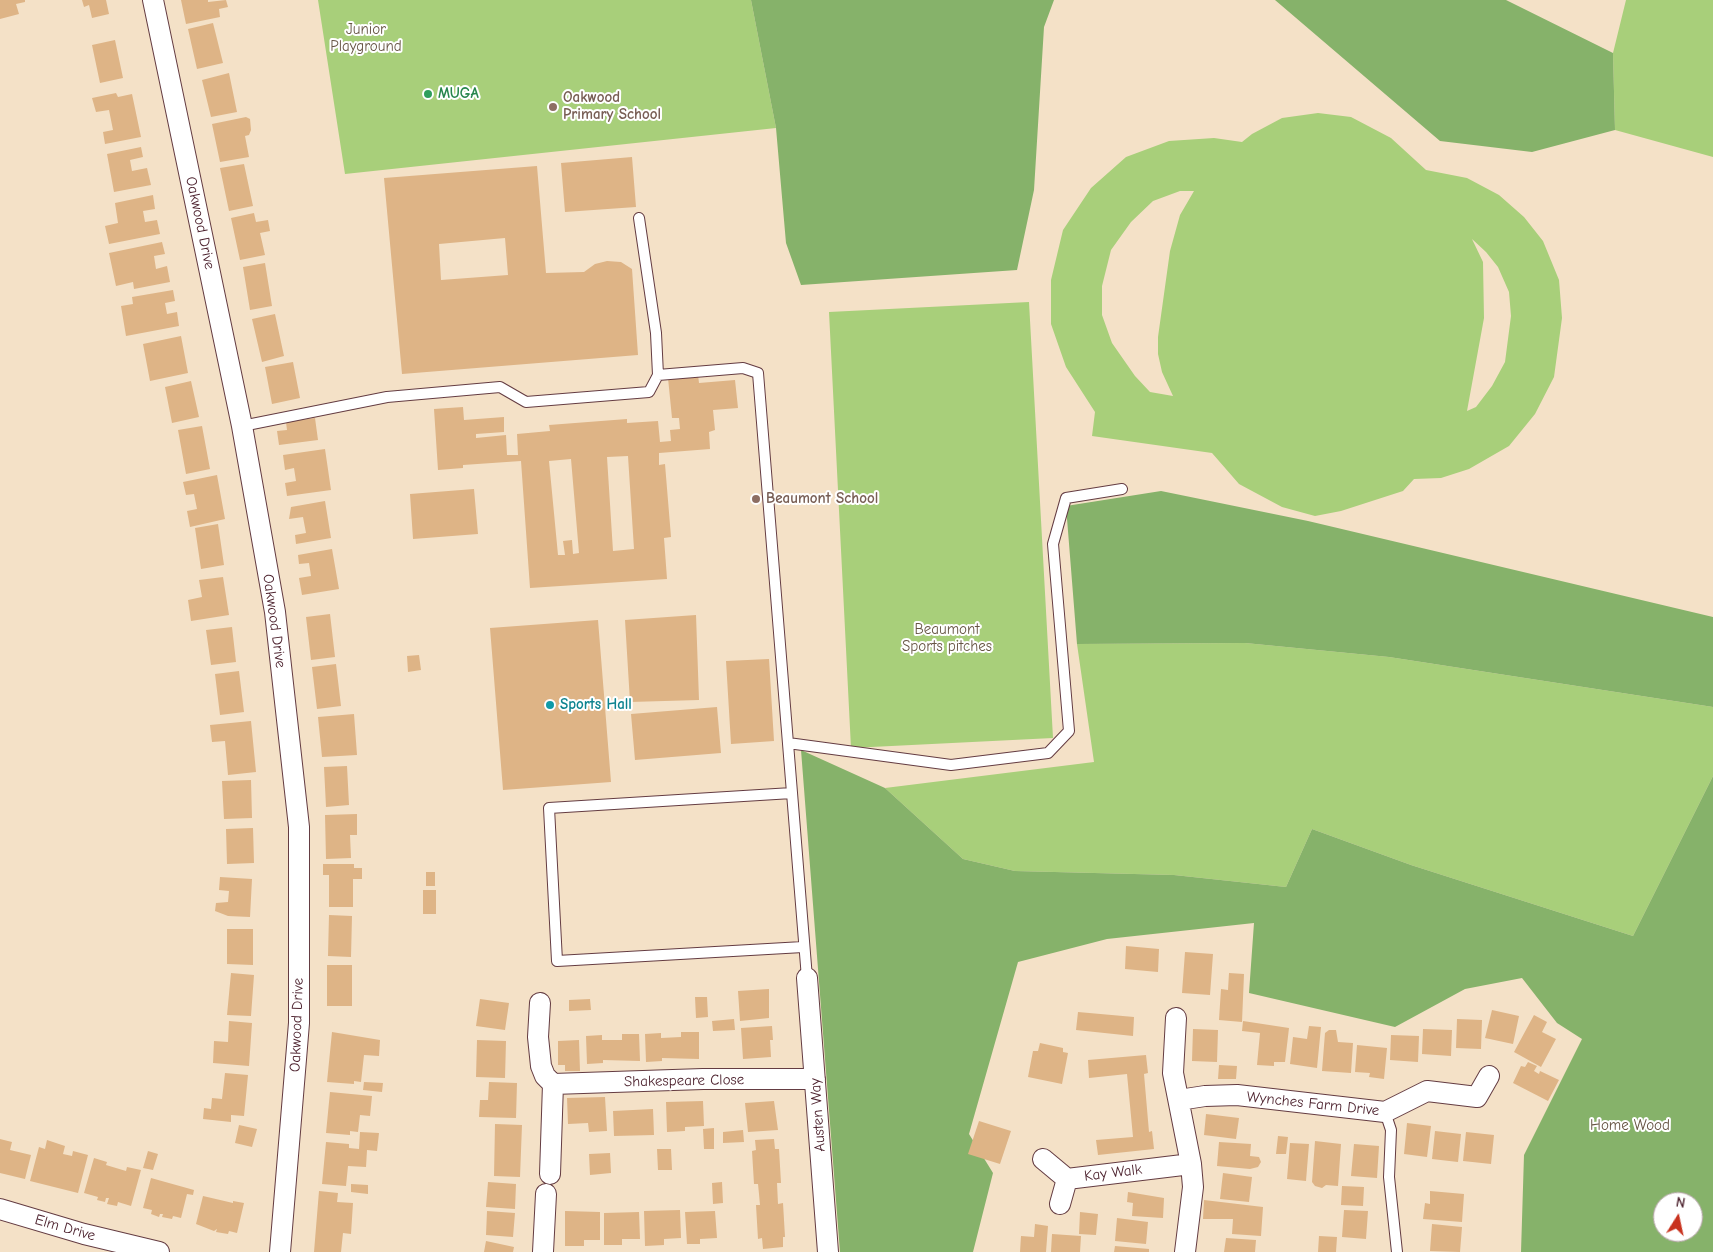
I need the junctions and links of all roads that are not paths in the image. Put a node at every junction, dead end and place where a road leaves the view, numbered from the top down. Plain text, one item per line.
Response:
1 (153, 0) edge
2 (639, 218) dead end
3 (658, 375) junction
4 (242, 426) junction
5 (1122, 489) dead end
6 (788, 743) junction
7 (792, 792) junction
8 (803, 947) junction
9 (807, 978) joint
10 (540, 1003) dead end
11 (1176, 1018) dead end
12 (1489, 1076) dead end
13 (815, 1079) junction
14 (553, 1084) junction
15 (1179, 1100) junction
16 (1385, 1112) junction
17 (1043, 1159) dead end
18 (1191, 1164) junction
19 (550, 1174) dead end
20 (1067, 1179) junction
21 (546, 1194) dead end
22 (1060, 1204) dead end
23 (0, 1209) edge
24 (159, 1252) edge
25 (280, 1252) edge
26 (543, 1252) edge
27 (828, 1252) edge
28 (1185, 1252) edge
29 (1397, 1252) edge

1 - 4 street, Oakwood Drive
2 - 3 lane
3 - 4 lane
3 - 6 lane
4 - 25 street, Oakwood Drive
5 - 6 lane
6 - 7 lane
7 - 8 lane
7 - 8 lane
8 - 9 lane
9 - 13 street, Austen Way
10 - 14 street
11 - 15 street
12 - 16 street, Wynches Farm Drive
13 - 14 street, Shakespeare Close
13 - 27 street, Austen Way
14 - 19 street
15 - 16 street, Wynches Farm Drive
15 - 18 street
16 - 29 lane
17 - 20 street, Kay Walk
18 - 20 street, Kay Walk
18 - 28 street
20 - 22 street
21 - 26 street
23 - 24 street, Elm Drive

